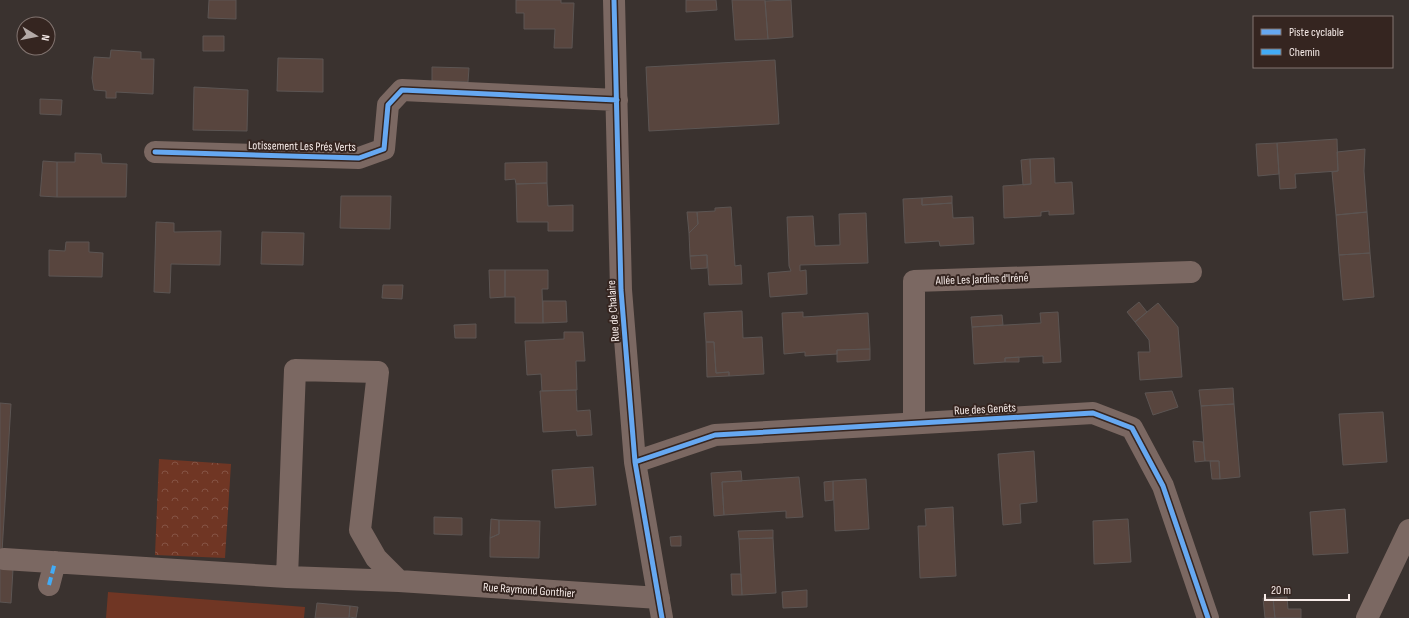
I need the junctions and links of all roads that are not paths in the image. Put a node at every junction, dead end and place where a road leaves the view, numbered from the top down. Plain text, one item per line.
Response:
1 (614, 0) edge
2 (617, 100) junction
3 (155, 152) dead end
4 (1191, 272) dead end
5 (914, 423) junction
6 (635, 462) junction
7 (1409, 530) edge
8 (4, 559) dead end
9 (55, 562) junction
10 (287, 577) junction
11 (399, 581) junction
12 (49, 585) dead end
13 (661, 608) edge
14 (1208, 618) edge
15 (1367, 618) edge

1 - 2 street, Rue de Chalaire
2 - 3 street, Lotissement Les Prés Verts
2 - 6 street, Rue de Chalaire
4 - 5 street, Allée Les Jardins d'Iréné
5 - 6 street, Rue des Genêts
5 - 14 street, Rue des Genêts
6 - 13 street, Rue de Chalaire
7 - 15 street
8 - 9 street, Rue Raymond Gonthier
9 - 10 street, Rue Raymond Gonthier
9 - 12 street
10 - 11 street, Rue Raymond Gonthier
10 - 11 street
11 - 13 street, Rue Raymond Gonthier

